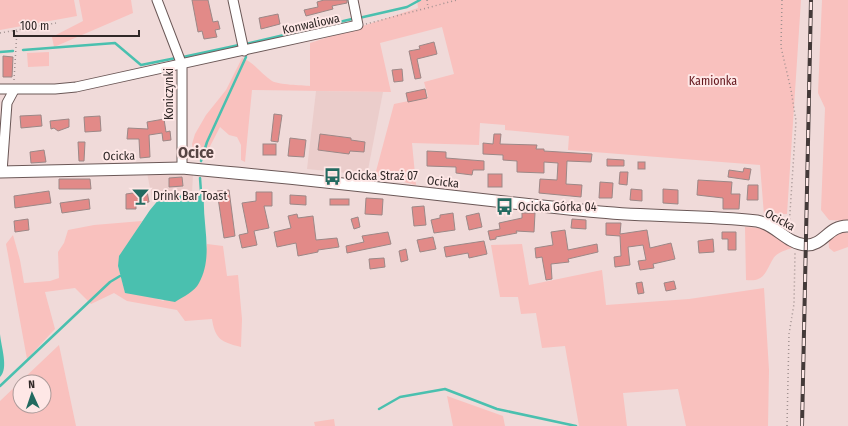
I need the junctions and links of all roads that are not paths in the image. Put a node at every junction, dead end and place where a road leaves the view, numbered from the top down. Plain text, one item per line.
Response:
1 (157, 0) edge
2 (233, 0) edge
3 (353, 0) edge
4 (244, 51) junction
5 (182, 65) junction
6 (0, 89) edge
7 (14, 90) junction
8 (182, 168) junction
9 (1, 172) edge
10 (848, 226) edge

1 - 5 street, Koniczynki
2 - 4 street
3 - 4 street, Konwaliowa
4 - 5 street, Konwaliowa
5 - 7 street, Konwaliowa
5 - 8 street, Koniczynki
6 - 7 street, Konwaliowa
7 - 9 street
8 - 9 street, Ocicka
8 - 10 street, Ocicka

